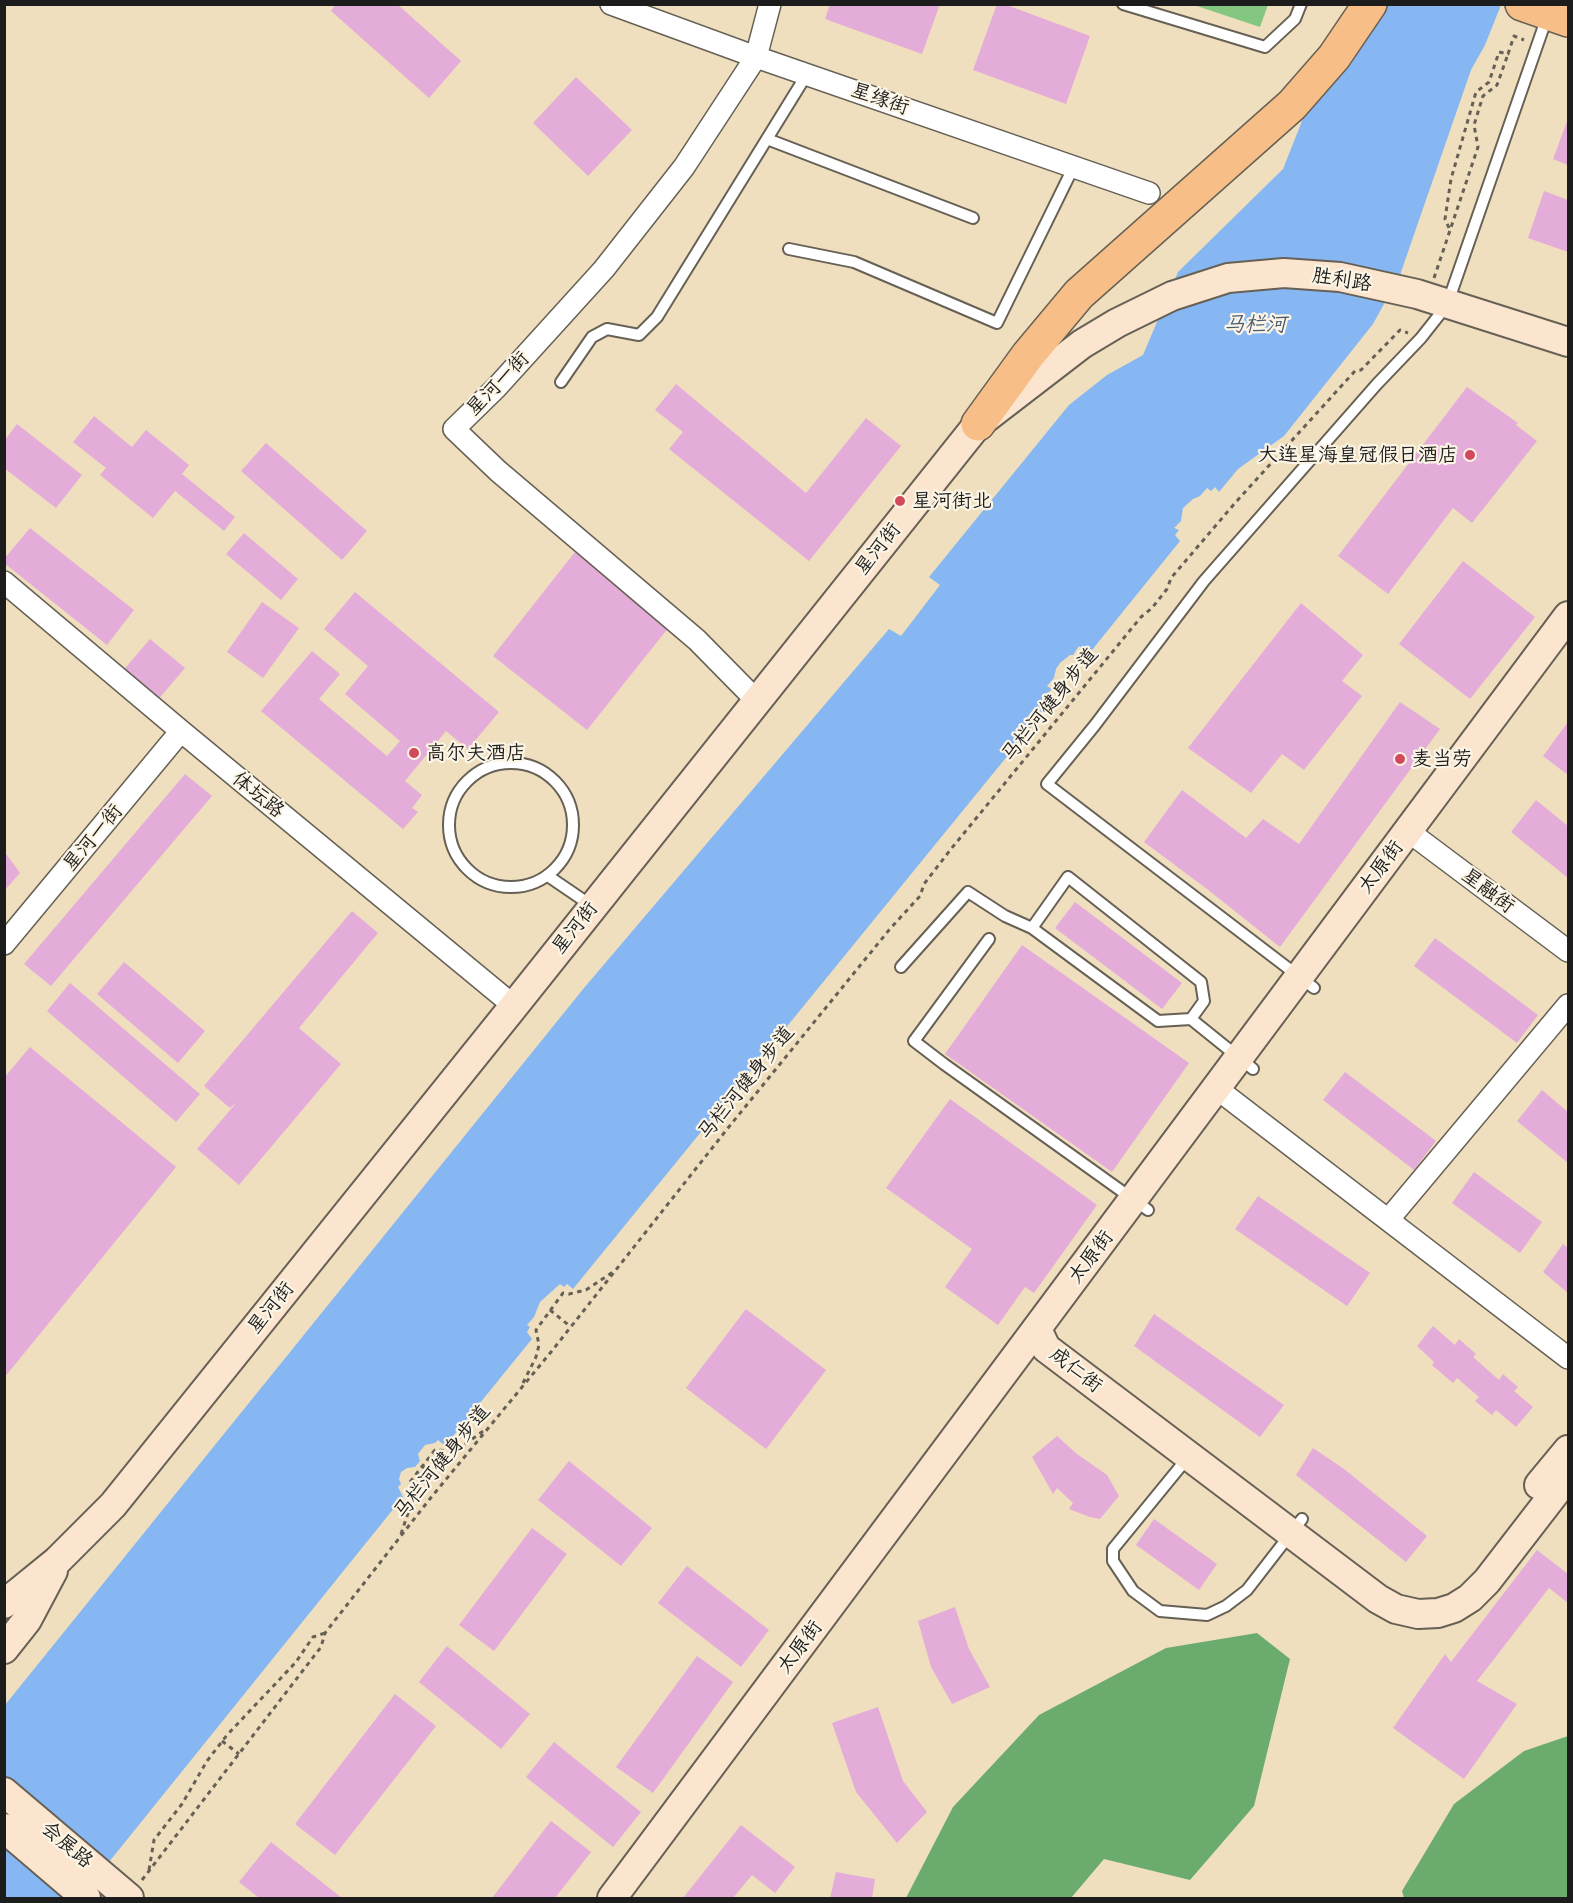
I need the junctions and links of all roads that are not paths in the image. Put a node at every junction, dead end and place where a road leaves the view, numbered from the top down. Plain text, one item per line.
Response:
1 (611, 4) edge
2 (770, 4) edge
3 (1123, 4) edge
4 (1301, 4) edge
5 (1370, 4) edge
6 (1382, 4) edge
7 (1543, 12) edge
8 (756, 57) junction
9 (1334, 57) junction
10 (807, 74) junction
11 (767, 139) junction
12 (1074, 166) junction
13 (1149, 193) dead end
14 (973, 218) dead end
15 (789, 249) dead end
16 (1431, 299) junction
17 (1117, 322) joint
18 (1569, 342) edge
19 (561, 382) dead end
20 (978, 424) junction
21 (4, 582) edge
22 (1569, 616) edge
23 (1569, 646) edge
24 (758, 701) junction
25 (181, 731) junction
26 (1415, 836) junction
27 (548, 876) junction
28 (592, 906) junction
29 (1032, 928) junction
30 (989, 939) dead end
31 (4, 944) edge
32 (1569, 951) edge
33 (901, 967) dead end
34 (1306, 983) junction
35 (1569, 1005) edge
36 (514, 1006) junction
37 (1191, 1019) junction
38 (1246, 1064) junction
39 (1224, 1094) junction
40 (1141, 1205) junction
41 (1388, 1220) junction
42 (1046, 1337) junction
43 (1569, 1358) edge
44 (1569, 1450) edge
45 (1189, 1456) junction
46 (1569, 1476) edge
47 (1297, 1526) junction
48 (57, 1561) junction
49 (4, 1604) edge
50 (4, 1649) edge
51 (4, 1792) edge
52 (4, 1828) edge
53 (92, 1891) edge
54 (129, 1898) edge
55 (612, 1899) edge
56 (635, 1899) edge

1 - 8 street, 星缘街
2 - 8 street, 星河一街
3 - 4 lane
5 - 9 highway
6 - 9 highway
7 - 16 lane
8 - 10 street, 星缘街
8 - 24 street, 星河一街
9 - 20 highway
10 - 11 lane
10 - 12 street, 星缘街
11 - 14 lane
11 - 19 lane
12 - 13 street, 星缘街
12 - 15 lane
16 - 17 main road, 胜利路
16 - 18 main road, 胜利路
16 - 34 lane
17 - 20 main road, 星河街
20 - 24 main road, 星河街
21 - 25 street, 体坛路
22 - 26 main road, 太原街
23 - 26 main road, 太原街
24 - 28 main road, 星河街
25 - 31 street, 星河一街
25 - 36 street, 体坛路
26 - 32 street, 星融街
26 - 34 main road, 太原街
27 - 27 lane
27 - 28 lane
28 - 36 main road, 星河街
29 - 33 lane
29 - 37 lane
29 - 37 lane
30 - 40 lane
34 - 38 main road, 太原街
35 - 41 street
36 - 48 main road, 星河街
37 - 38 lane
38 - 39 main road, 太原街
39 - 40 main road, 太原街
39 - 41 street
40 - 42 main road, 太原街
41 - 43 street
42 - 45 main road, 成仁街
42 - 47 main road, 成仁街
42 - 55 main road, 太原街
42 - 56 main road, 太原街
44 - 47 main road, 成仁街
45 - 47 main road, 成仁街
45 - 47 lane
46 - 47 main road, 成仁街
48 - 49 main road, 星河街
48 - 50 main road, 星河街
51 - 53 main road, 会展路
52 - 53 main road, 会展路
53 - 54 main road, 会展路

